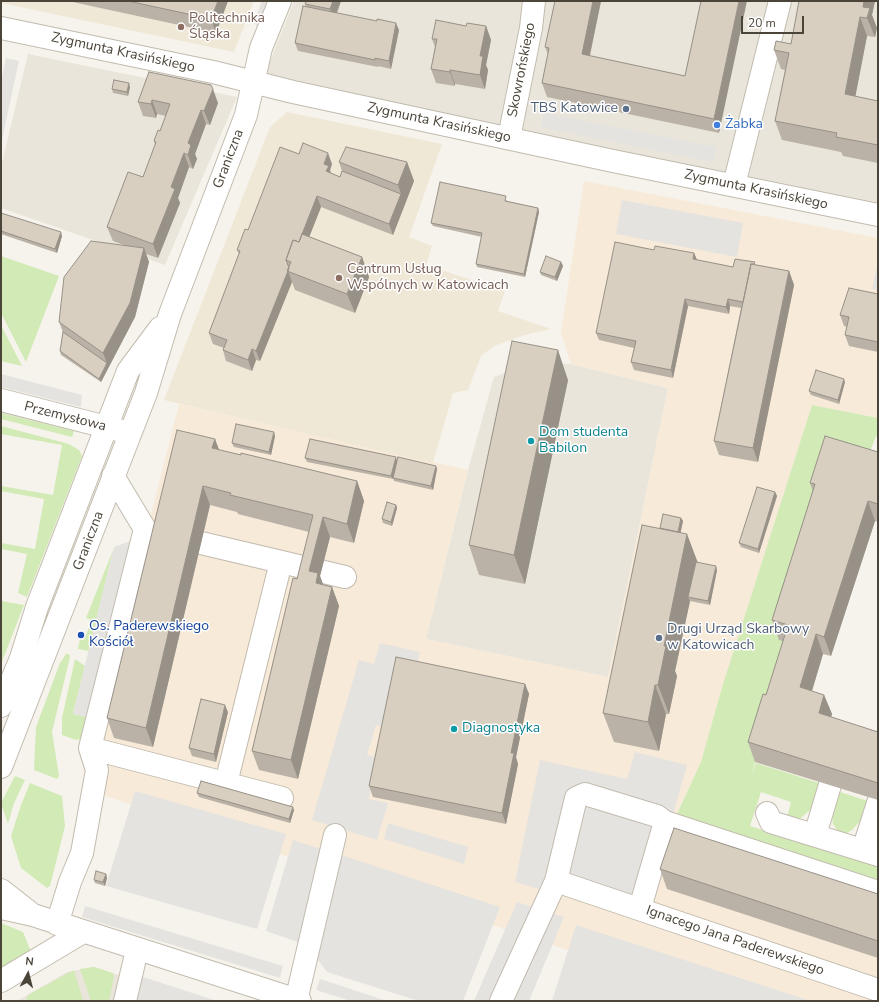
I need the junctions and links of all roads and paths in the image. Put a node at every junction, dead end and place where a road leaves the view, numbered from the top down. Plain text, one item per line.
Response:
1 (280, 1) edge
2 (534, 1) edge
3 (780, 1) edge
4 (1, 29) edge
5 (253, 82) junction
6 (509, 138) junction
7 (734, 185) junction
8 (878, 215) edge
9 (170, 314) junction
10 (1, 400) edge
11 (108, 427) junction
12 (130, 433) junction
13 (113, 476) junction
14 (201, 543) dead end
15 (281, 562) junction
16 (345, 577) dead end
17 (1, 706) edge
18 (90, 748) junction
19 (1, 767) edge
20 (226, 783) junction
21 (830, 785) edge
22 (282, 798) dead end
23 (878, 803) edge
24 (767, 813) dead end
25 (665, 822) junction
26 (335, 835) dead end
27 (815, 836) junction
28 (870, 853) edge
29 (556, 881) junction
30 (1, 890) edge
31 (878, 892) edge
32 (1, 908) edge
33 (640, 908) junction
34 (33, 915) junction
35 (57, 924) junction
36 (83, 932) junction
37 (137, 950) junction
38 (1, 981) edge
39 (878, 990) edge
40 (125, 1001) edge
41 (297, 1001) edge
42 (501, 1001) edge

1 - 5 street, Graniczna
2 - 6 street, Skowrońskiego
3 - 7 street
4 - 5 street, Zygmunta Krasińskiego
5 - 6 street, Zygmunta Krasińskiego
5 - 9 street, Graniczna
6 - 7 street, Zygmunta Krasińskiego
7 - 8 street, Zygmunta Krasińskiego
9 - 11 street, Graniczna
9 - 12 street, Graniczna
10 - 11 street, Przemysłowa
11 - 12 street, Przemysłowa
11 - 17 street, Graniczna
12 - 13 street, Graniczna
13 - 18 street
13 - 19 street, Graniczna
14 - 15 street
15 - 16 street
15 - 20 street
18 - 20 street
18 - 35 street
20 - 22 street
21 - 27 street
23 - 28 street
24 - 27 street
25 - 29 street
25 - 31 street
25 - 33 street, Ignacego Jana Paderewskiego
26 - 41 street
27 - 28 street
29 - 33 street
29 - 42 street
30 - 34 street
32 - 34 street
33 - 39 street, Ignacego Jana Paderewskiego
34 - 35 street
35 - 36 street
36 - 37 street
36 - 38 street
37 - 40 street
37 - 41 street

